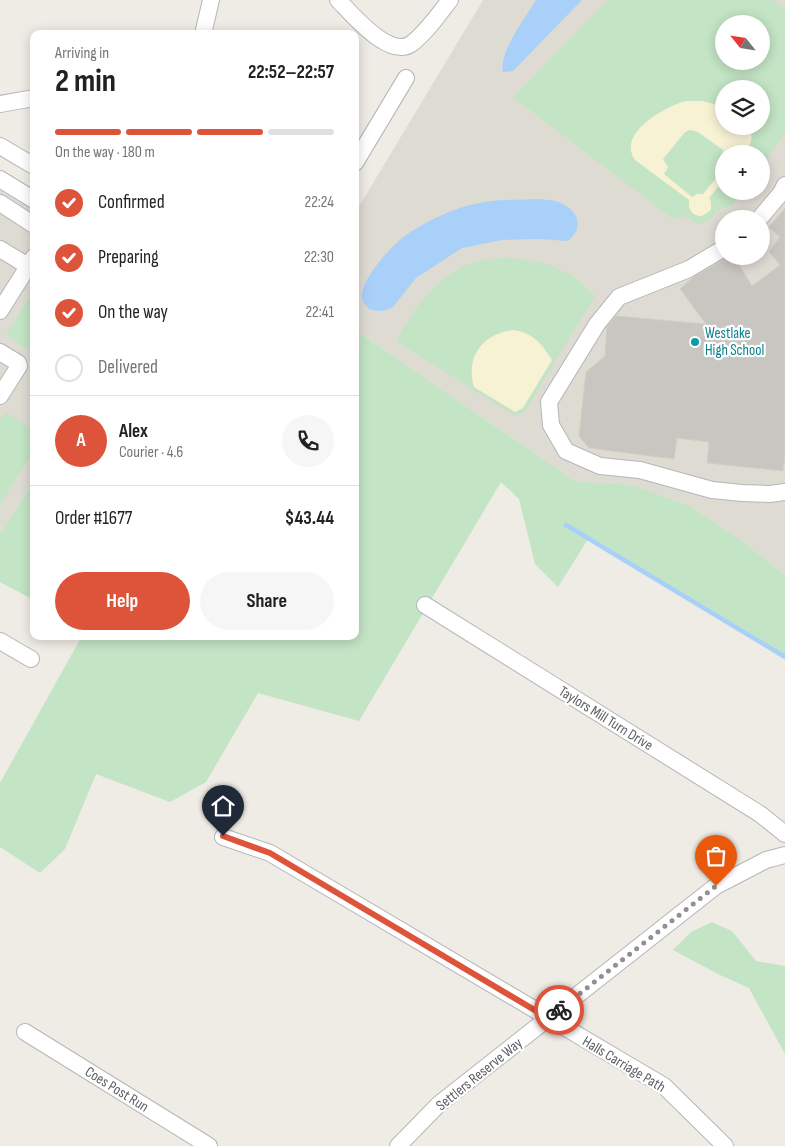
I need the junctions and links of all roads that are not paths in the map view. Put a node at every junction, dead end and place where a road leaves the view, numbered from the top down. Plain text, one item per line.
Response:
1 (211, 0) edge
2 (338, 0) edge
3 (450, 0) edge
4 (204, 30) edge
5 (406, 78) dead end
6 (30, 99) edge
7 (0, 104) edge
8 (0, 146) edge
9 (359, 156) edge
10 (30, 164) edge
11 (0, 179) edge
12 (785, 185) edge
13 (30, 198) edge
14 (0, 203) edge
15 (766, 210) edge
16 (30, 222) edge
17 (0, 249) edge
18 (715, 254) edge
19 (30, 262) edge
20 (30, 263) edge
21 (2, 304) edge
22 (0, 352) edge
23 (0, 396) edge
24 (785, 492) edge
25 (425, 605) dead end
26 (0, 641) edge
27 (31, 659) dead end
28 (785, 834) edge
29 (223, 836) dead end
30 (785, 855) edge
31 (548, 1018) junction
32 (25, 1032) dead end
33 (209, 1146) edge
34 (398, 1146) edge
35 (725, 1146) edge

1 - 4 street
2 - 3 street
5 - 9 street
6 - 7 street
8 - 10 street
11 - 13 street
12 - 15 street
14 - 16 street
17 - 19 street
18 - 24 street
20 - 21 street
22 - 23 street
25 - 28 street, Taylors Mill Turn Drive
26 - 27 street
29 - 31 street, Halls Carriage Path
30 - 31 street, Settlers Reserve Way
31 - 34 street, Settlers Reserve Way
31 - 35 street, Halls Carriage Path
32 - 33 street, Coes Post Run

